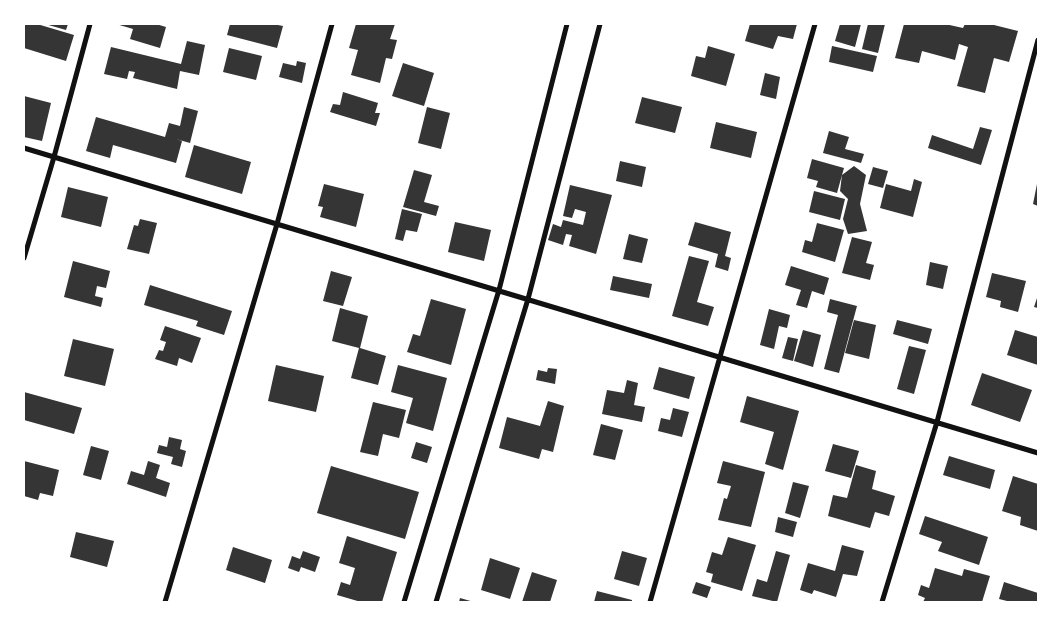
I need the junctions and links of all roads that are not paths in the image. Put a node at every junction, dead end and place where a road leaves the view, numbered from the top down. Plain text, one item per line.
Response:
1 (90, 24) edge
2 (332, 24) edge
3 (566, 24) edge
4 (600, 24) edge
5 (815, 24) edge
6 (1038, 40) edge
7 (24, 148) edge
8 (54, 157) junction
9 (277, 224) junction
10 (24, 258) edge
11 (499, 290) junction
12 (528, 299) junction
13 (720, 356) junction
14 (938, 422) junction
15 (1038, 453) edge
16 (166, 602) edge
17 (404, 602) edge
18 (436, 602) edge
19 (650, 602) edge
20 (882, 602) edge

1 - 8 street
2 - 9 street
3 - 11 street
4 - 12 street
5 - 13 street
6 - 14 street
7 - 8 street
8 - 9 street
8 - 10 street
9 - 11 street
9 - 16 street
11 - 12 street
11 - 17 street
12 - 13 street
12 - 18 street
13 - 14 street
13 - 19 street
14 - 15 street
14 - 20 street

